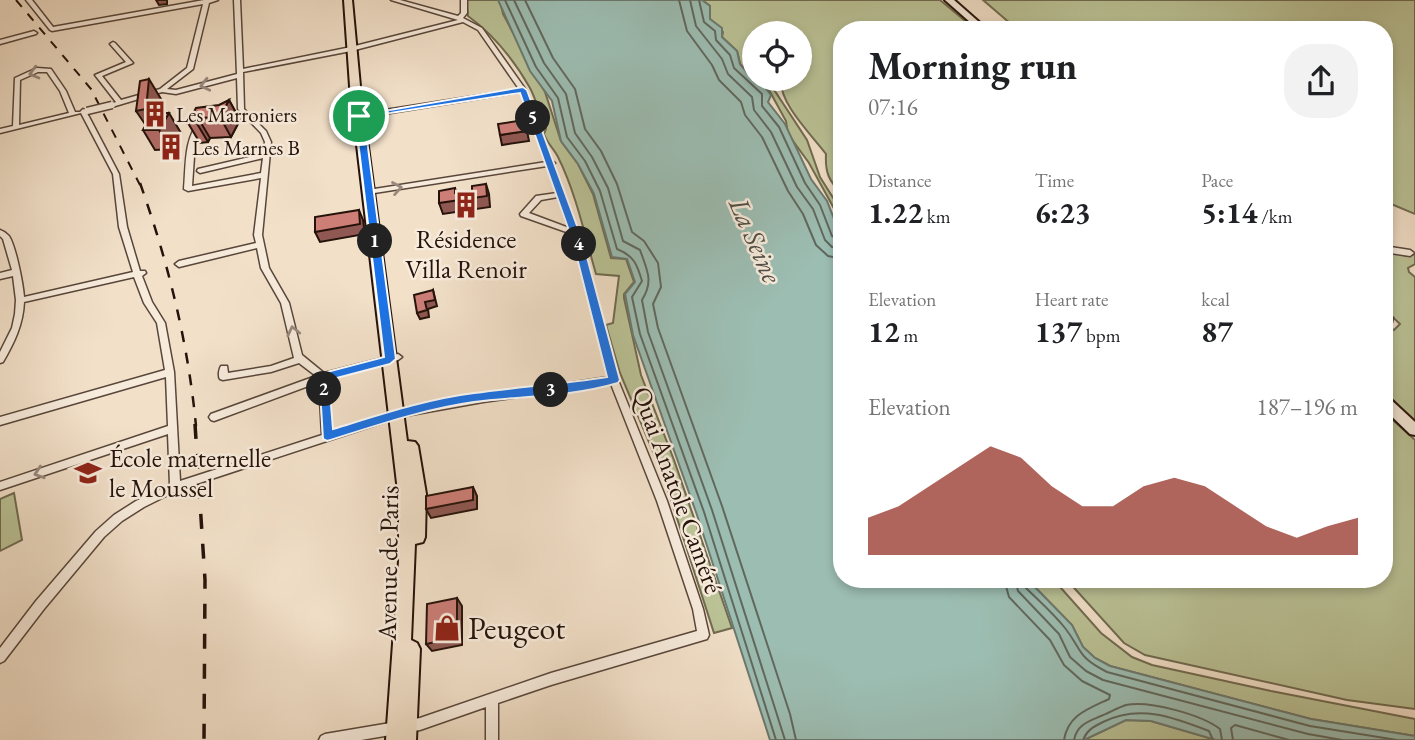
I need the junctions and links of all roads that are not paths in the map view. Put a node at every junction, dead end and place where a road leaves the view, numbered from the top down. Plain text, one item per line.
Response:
1 (29, 0) edge
2 (215, 0) edge
3 (237, 0) edge
4 (349, 0) edge
5 (394, 0) edge
6 (464, 0) edge
7 (949, 0) edge
8 (207, 1) edge
9 (462, 19) junction
10 (974, 21) edge
11 (34, 33) dead end
12 (0, 42) edge
13 (113, 44) dead end
14 (351, 49) junction
15 (240, 73) junction
16 (162, 90) junction
17 (523, 90) junction
18 (120, 103) junction
19 (81, 112) junction
20 (242, 115) joint
21 (362, 115) junction
22 (208, 123) edge
23 (16, 127) junction
24 (0, 131) edge
25 (266, 155) junction
26 (552, 163) junction
27 (200, 171) dead end
28 (264, 175) junction
29 (425, 182) joint
30 (372, 192) junction
31 (561, 194) junction
32 (0, 232) edge
33 (575, 233) junction
34 (260, 245) junction
35 (1393, 250) edge
36 (1410, 253) dead end
37 (179, 264) dead end
38 (16, 272) junction
39 (140, 273) junction
40 (0, 276) edge
41 (22, 300) junction
42 (394, 358) junction
43 (300, 359) junction
44 (0, 360) edge
45 (224, 368) dead end
46 (170, 372) junction
47 (323, 377) junction
48 (614, 380) junction
49 (1393, 409) edge
50 (401, 413) junction
51 (214, 417) dead end
52 (0, 421) edge
53 (173, 428) junction
54 (1415, 430) edge
55 (327, 436) junction
56 (0, 486) edge
57 (176, 487) junction
58 (0, 657) edge
59 (492, 699) junction
60 (401, 734) edge
61 (325, 740) edge
62 (492, 740) edge

1 - 8 street
2 - 8 street
3 - 15 street
4 - 14 main road, Avenue de Paris
5 - 9 street
6 - 9 street
7 - 10 main road
8 - 16 street
9 - 14 street
9 - 17 street, Quai Anatole Caméré
11 - 12 street
13 - 18 street
14 - 15 street
14 - 21 main road, Avenue de Paris
15 -> 16 street
15 - 20 street
16 - 18 street
17 - 21 street
17 - 26 street, Quai Anatole Caméré
18 - 19 street, bridge
19 - 23 street
19 -> 23 street
19 - 39 street
20 - 25 street
21 - 30 main road, Avenue de Paris
22 - 28 street
23 - 24 street
25 - 27 street
25 - 28 street
26 - 29 street
26 - 31 street, Quai Anatole Caméré
28 - 34 street
30 -> 29 street
30 - 42 main road, Avenue de Paris
31 - 33 street, Quai Anatole Caméré
31 - 33 street
32 - 38 street
33 - 48 street, Quai Anatole Caméré
34 - 37 street
43 -> 34 street
35 - 36 street
38 - 40 street
38 - 41 street
39 - 41 street
39 - 46 street
41 - 44 street
42 - 47 street
42 - 50 main road, Avenue de Paris
43 - 45 street
43 - 47 street
46 - 52 street
46 - 53 street
47 - 51 street
47 - 55 street
48 - 50 street
48 - 59 street, Quai Anatole Caméré
49 - 54 main road
50 - 55 street
50 - 60 main road, Avenue de Paris
53 -> 56 street
53 - 57 street
55 - 57 street
57 - 58 street
59 - 60 street
59 - 62 street
60 - 61 street

